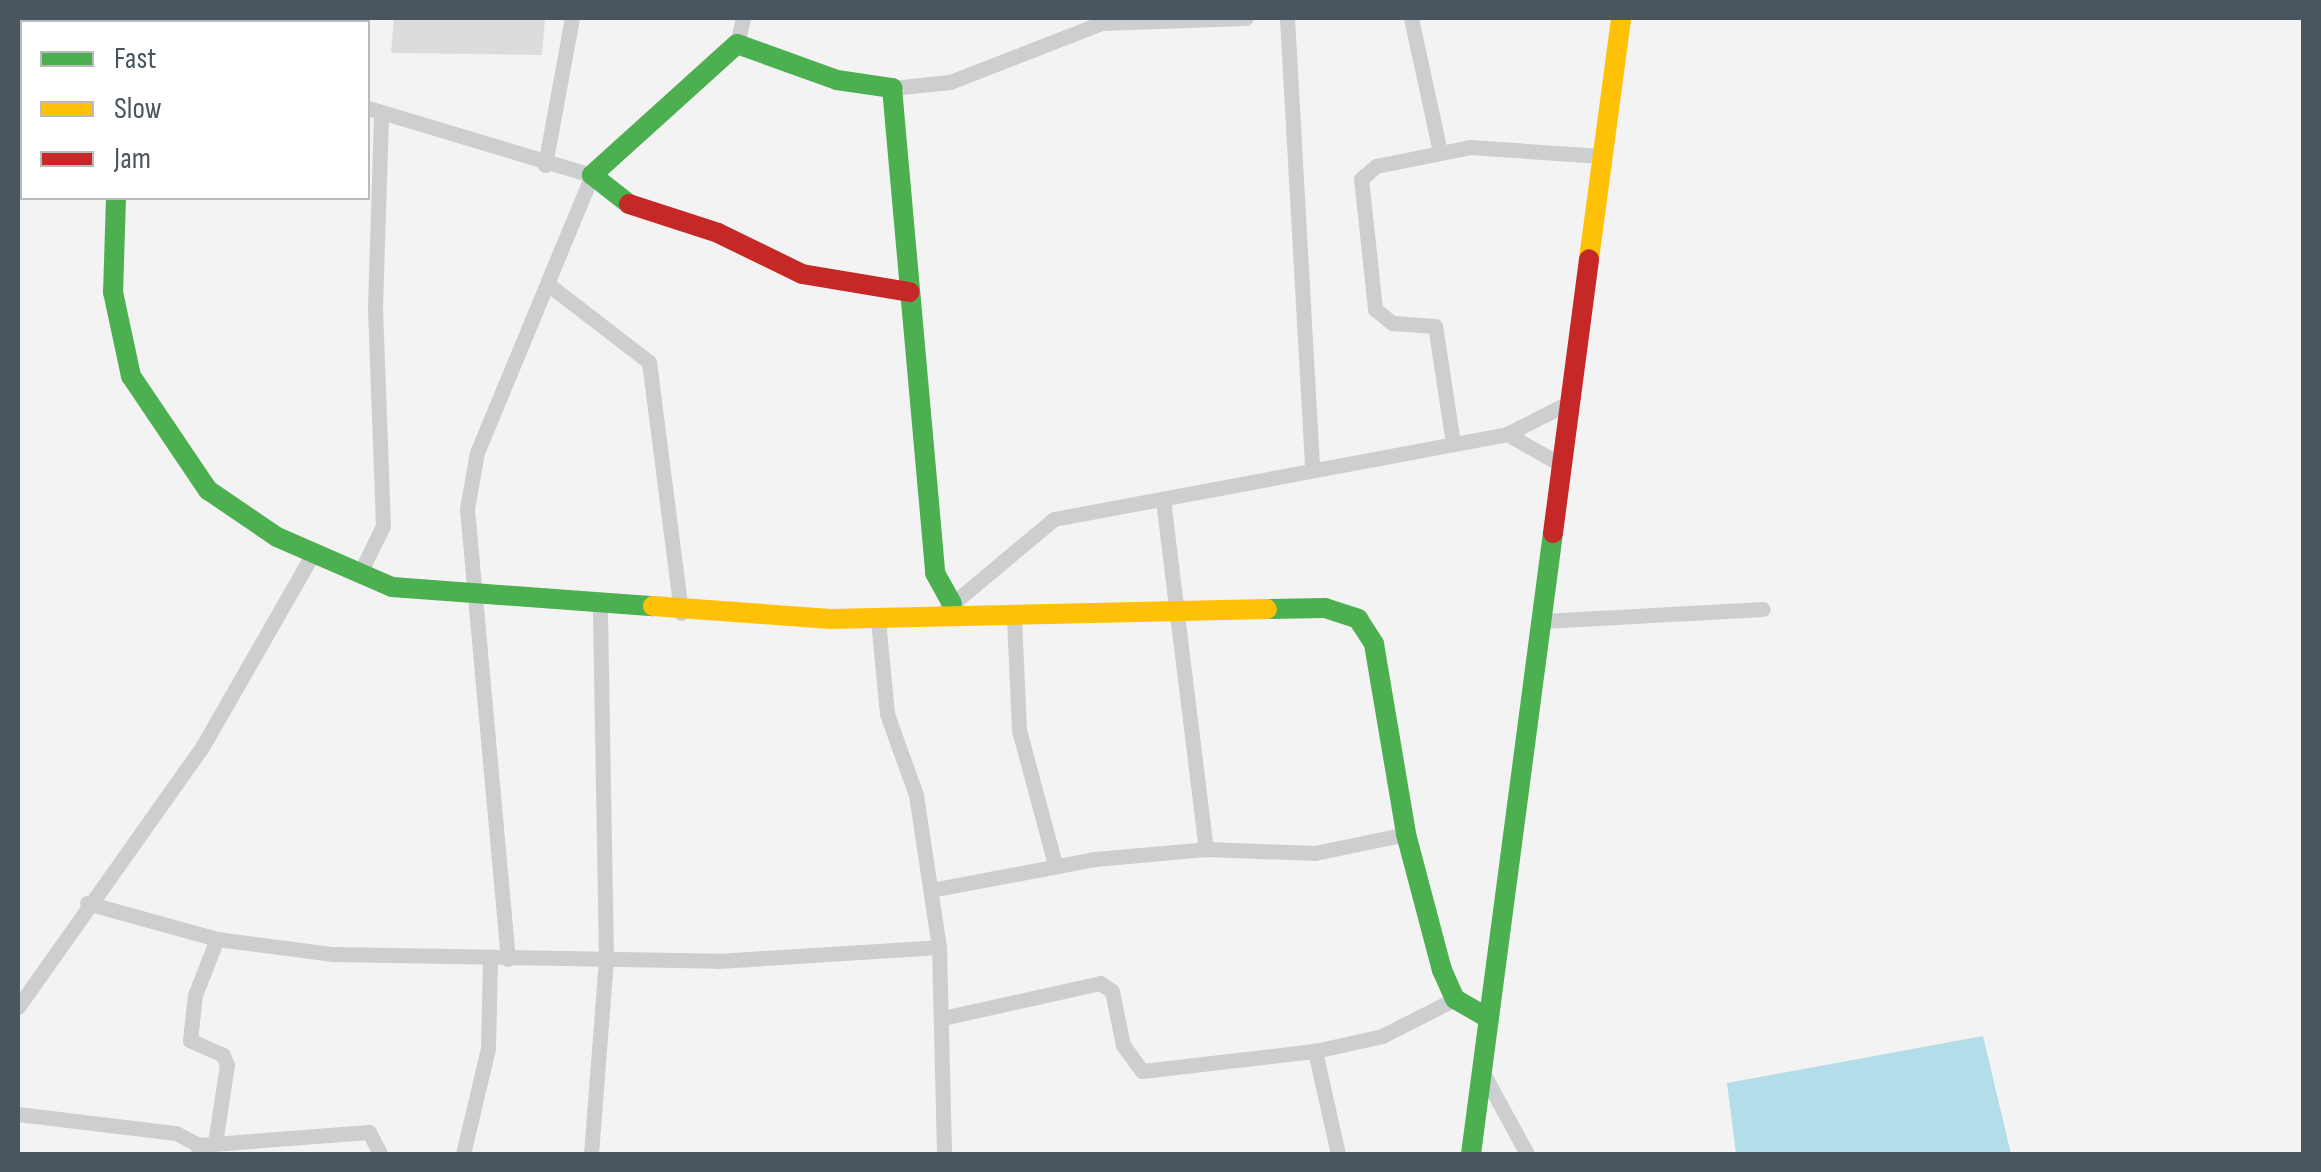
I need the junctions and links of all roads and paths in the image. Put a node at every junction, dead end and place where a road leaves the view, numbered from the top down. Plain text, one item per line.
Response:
1 (572, 18) edge
2 (743, 18) edge
3 (1246, 18) edge
4 (1287, 18) edge
5 (1411, 18) edge
6 (1621, 18) edge
7 (737, 44) junction
8 (892, 88) junction
9 (374, 111) edge
10 (1440, 152) junction
11 (1602, 156) junction
12 (545, 165) junction
13 (592, 175) junction
14 (116, 200) edge
15 (549, 285) junction
16 (909, 292) junction
17 (1572, 401) junction
18 (1506, 434) junction
19 (1453, 443) junction
20 (1560, 464) junction
21 (1312, 468) junction
22 (1163, 500) junction
23 (315, 550) junction
24 (360, 573) junction
25 (469, 594) junction
26 (952, 604) junction
27 (600, 606) junction
28 (1763, 610) dead end
29 (1175, 612) junction
30 (681, 613) junction
31 (936, 618) junction
32 (1014, 618) junction
33 (878, 620) junction
34 (1543, 621) junction
35 (1406, 834) junction
36 (1206, 849) junction
37 (1055, 864) junction
38 (931, 890) junction
39 (87, 903) junction
40 (217, 939) junction
41 (939, 947) junction
42 (508, 958) junction
43 (606, 958) junction
44 (490, 962) junction
45 (1456, 999) junction
46 (18, 1007) edge
47 (947, 1016) junction
48 (1489, 1019) junction
49 (1315, 1052) junction
50 (1482, 1072) junction
51 (18, 1114) edge
52 (204, 1148) edge
53 (380, 1154) edge
54 (463, 1154) edge
55 (591, 1154) edge
56 (944, 1154) edge
57 (1338, 1154) edge
58 (1472, 1154) edge
59 (1526, 1154) edge

1 - 12 street
2 - 7 street
3 - 8 street
4 - 21 street
5 - 10 street
6 - 11 street
7 - 8 street
7 - 13 street
8 - 16 street
9 - 12 street
9 - 24 street
10 - 11 street
10 - 19 street
11 - 17 street
12 - 13 street
13 - 15 street
13 - 16 street
14 - 23 street
15 - 25 street
15 - 30 street
16 - 26 street
17 - 18 street
17 - 20 street
18 - 19 street
18 - 20 street
19 - 21 street
20 - 34 street
21 - 22 street
22 - 26 street
22 - 29 street
23 - 24 street
23 - 39 street
24 - 25 street
25 - 27 street
25 - 42 street
26 - 31 street
27 - 30 street
27 - 43 street
28 - 34 street
29 - 32 street
29 - 35 street
29 - 36 street
30 - 33 street
31 - 32 street
31 - 33 street
32 - 37 street
33 - 38 street
34 - 48 street
35 - 36 street
35 - 45 street
36 - 37 street
37 - 38 street
38 - 41 street
39 - 40 street
39 - 46 street
40 - 44 street
40 - 52 street
41 - 43 street
41 - 47 street
42 - 43 street
42 - 44 street
43 - 55 street
44 - 54 street
45 - 48 street
45 - 49 street
47 - 49 street
47 - 56 street
48 - 50 street
49 - 57 street
50 - 58 street
50 - 59 street
51 - 52 street
52 - 53 street

